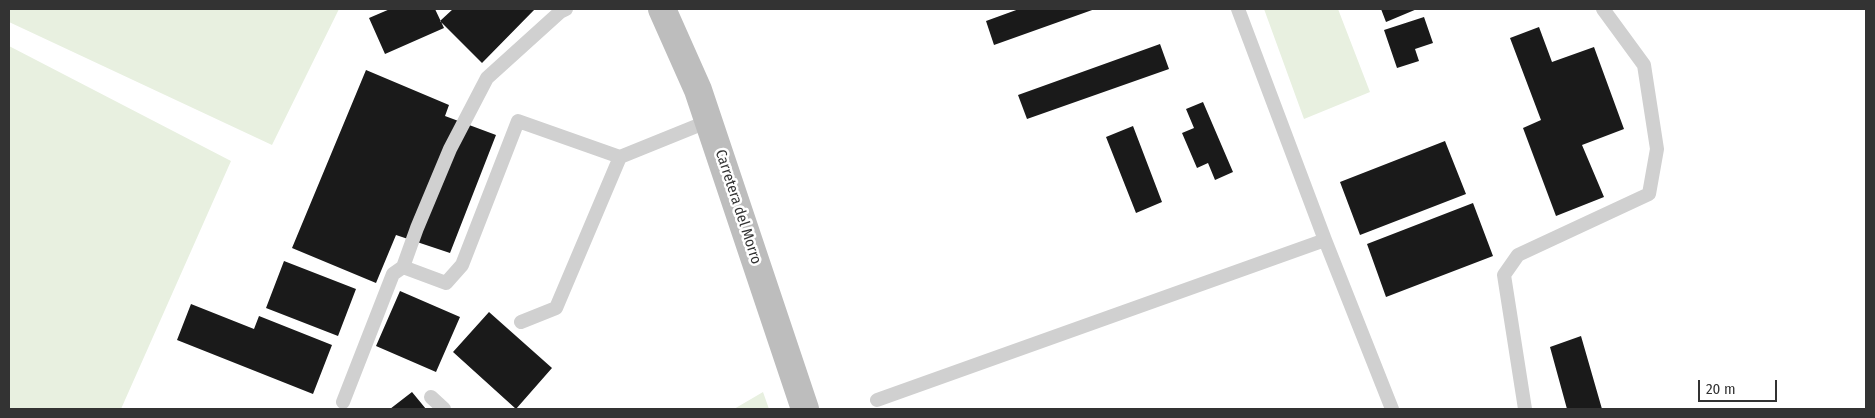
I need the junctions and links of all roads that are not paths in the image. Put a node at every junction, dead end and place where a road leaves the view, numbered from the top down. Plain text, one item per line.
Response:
1 (566, 9) edge
2 (662, 9) edge
3 (1238, 9) edge
4 (1603, 9) edge
5 (709, 121) junction
6 (620, 157) junction
7 (1325, 240) junction
8 (403, 267) junction
9 (521, 322) dead end
10 (431, 397) dead end
11 (877, 400) dead end
12 (343, 402) dead end
13 (444, 409) edge
14 (804, 409) edge
15 (1392, 409) edge
16 (1525, 409) edge

1 - 8 lane
2 - 5 main road, Carretera del Morro
3 - 7 lane
4 - 16 lane
5 - 6 lane
5 - 14 main road, Carretera del Morro
6 - 8 lane
6 - 9 lane
7 - 11 lane
7 - 15 lane
8 - 12 lane
10 - 13 lane

